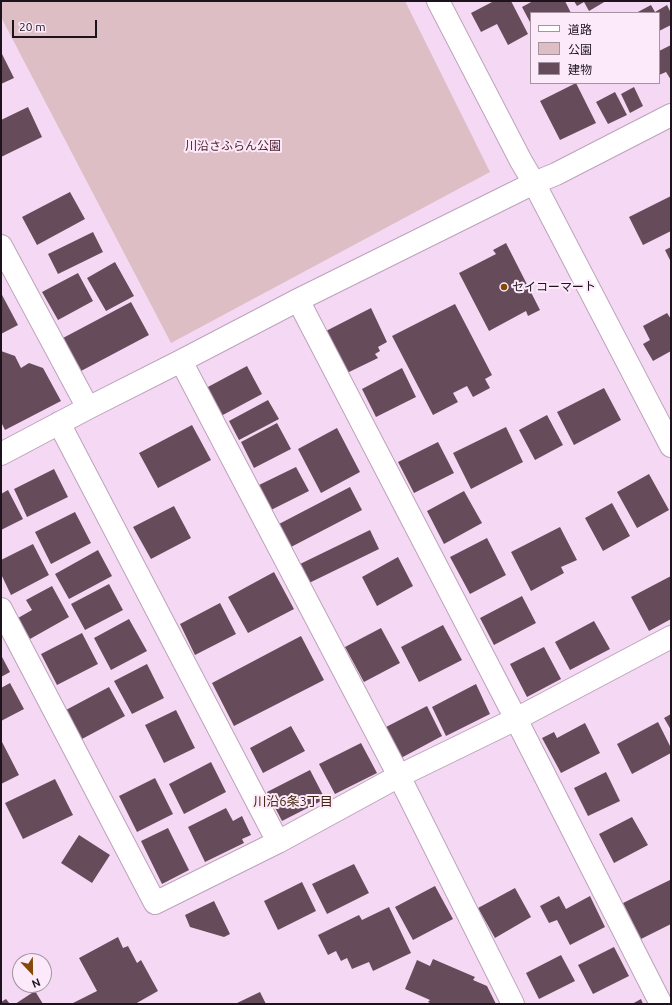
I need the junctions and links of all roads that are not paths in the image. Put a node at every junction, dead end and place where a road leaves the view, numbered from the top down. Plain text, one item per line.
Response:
1 (438, 1) edge
2 (671, 114) edge
3 (534, 183) junction
4 (1, 246) edge
5 (298, 300) junction
6 (181, 361) junction
7 (88, 408) junction
8 (59, 423) junction
9 (671, 446) edge
10 (1, 454) edge
11 (1, 609) edge
12 (671, 637) edge
13 (516, 719) junction
14 (399, 776) junction
15 (278, 842) junction
16 (512, 1004) edge
17 (661, 1004) edge

1 - 3 street
2 - 3 street
3 - 5 street
3 - 9 street
4 - 7 street
5 - 6 street
5 - 13 street
6 - 7 street
6 - 14 street
7 - 8 street
8 - 10 street
8 - 15 street
11 - 15 street
12 - 13 street
13 - 14 street
13 - 17 street
14 - 15 street
14 - 16 street

